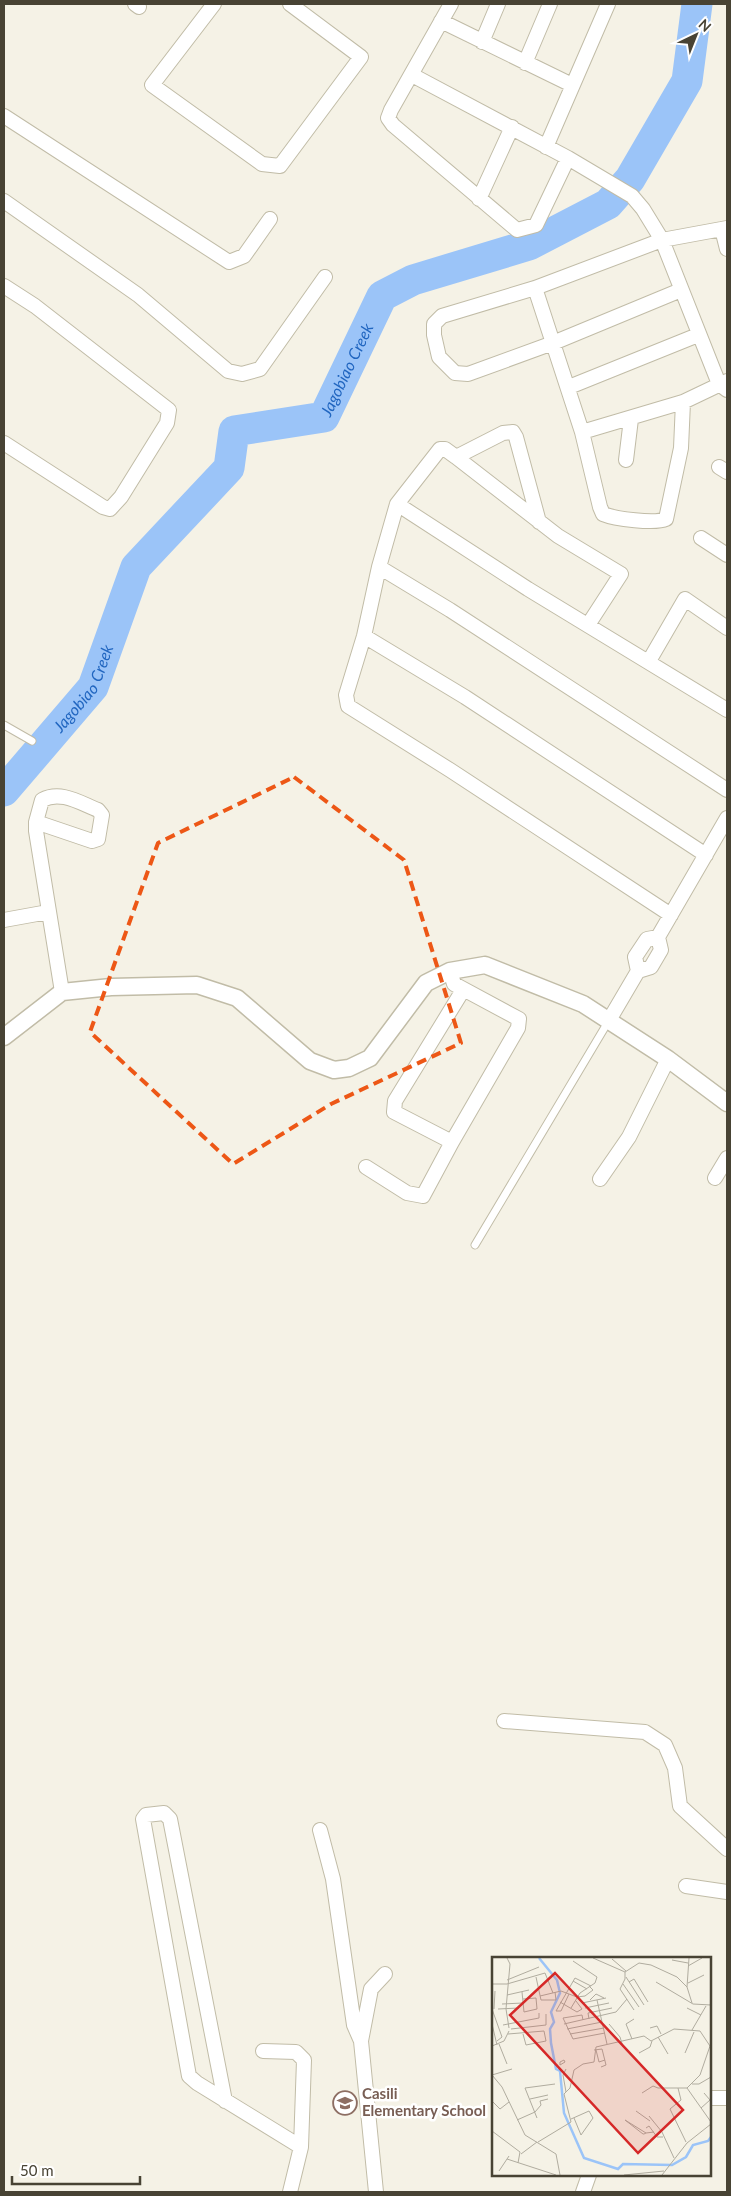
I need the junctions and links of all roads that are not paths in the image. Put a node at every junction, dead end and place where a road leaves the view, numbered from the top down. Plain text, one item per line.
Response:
1 (214, 4) edge
2 (290, 4) edge
3 (451, 4) edge
4 (498, 4) edge
5 (550, 4) edge
6 (608, 4) edge
7 (440, 21) junction
8 (482, 42) junction
9 (526, 63) junction
10 (412, 75) junction
11 (572, 85) junction
12 (4, 116) edge
13 (512, 127) junction
14 (546, 147) junction
15 (568, 158) junction
16 (479, 199) junction
17 (4, 201) edge
18 (270, 219) dead end
19 (724, 228) edge
20 (662, 240) junction
21 (727, 249) edge
22 (325, 277) dead end
23 (4, 286) edge
24 (535, 288) junction
25 (681, 290) junction
26 (698, 335) junction
27 (553, 342) junction
28 (724, 385) edge
29 (569, 387) junction
30 (682, 402) junction
31 (631, 419) junction
32 (582, 432) junction
33 (4, 443) edge
34 (456, 457) junction
35 (626, 460) dead end
36 (397, 504) junction
37 (539, 522) junction
38 (701, 538) dead end
39 (727, 555) edge
40 (379, 567) junction
41 (588, 625) junction
42 (727, 628) edge
43 (364, 636) junction
44 (649, 661) junction
45 (727, 710) edge
46 (4, 725) edge
47 (32, 740) dead end
48 (727, 790) edge
49 (727, 818) edge
50 (36, 822) junction
51 (706, 855) junction
52 (48, 912) junction
53 (670, 915) junction
54 (4, 920) edge
55 (450, 971) junction
56 (463, 990) junction
57 (62, 992) junction
58 (608, 1022) junction
59 (4, 1037) edge
60 (668, 1059) junction
61 (727, 1104) edge
62 (452, 1142) junction
63 (727, 1158) edge
64 (366, 1167) dead end
65 (715, 1178) dead end
66 (600, 1179) dead end
67 (475, 1244) dead end
68 (504, 1721) dead end
69 (320, 1830) dead end
70 (727, 1849) edge
71 (686, 1886) dead end
72 (727, 1892) edge
73 (385, 1974) dead end
74 (361, 2041) junction
75 (262, 2051) dead end
76 (711, 2098) edge
77 (727, 2098) edge
78 (225, 2101) junction
79 (302, 2147) junction
80 (589, 2176) edge
81 (290, 2192) edge
82 (376, 2192) edge
83 (583, 2192) edge

1 - 2 street
3 - 7 street
4 - 8 street
5 - 9 street
6 - 11 street
7 - 8 street
7 - 10 street
8 - 9 street
9 - 11 street
10 - 13 street
10 - 16 street
11 - 14 street
12 - 18 street
13 - 14 street
13 - 16 street
14 - 15 street
15 - 16 street
15 - 20 street
17 - 22 street
19 - 20 street
19 - 21 street
20 - 24 street
20 - 25 street
23 - 33 street
24 - 27 street
24 - 27 street
25 - 26 street
25 - 27 street
26 - 28 street
26 - 29 street
27 - 29 street
28 - 30 street
29 - 32 street
30 - 31 street
30 - 32 street
31 - 32 street
31 - 35 street
34 - 36 street
34 - 37 street
34 - 37 street
36 - 40 street
36 - 41 street
37 - 41 street
38 - 39 street
40 - 43 street
40 - 48 street
41 - 44 street
42 - 44 street
43 - 51 street
43 - 53 street
44 - 45 street
46 - 47 lane
49 - 51 street
50 - 50 street
50 - 52 street
51 - 53 street
52 - 54 street
52 - 57 street
53 - 58 street
55 - 56 street
55 - 57 street
55 - 58 street
56 - 62 street
56 - 62 street
57 - 59 street
58 - 60 street
58 - 67 lane
60 - 61 street
60 - 66 street
62 - 64 street
63 - 65 street
68 - 70 street
69 - 74 street
71 - 72 street
73 - 74 street
74 - 82 street
75 - 79 street
76 - 77 street
78 - 78 street
78 - 79 street
79 - 81 street
80 - 83 street

